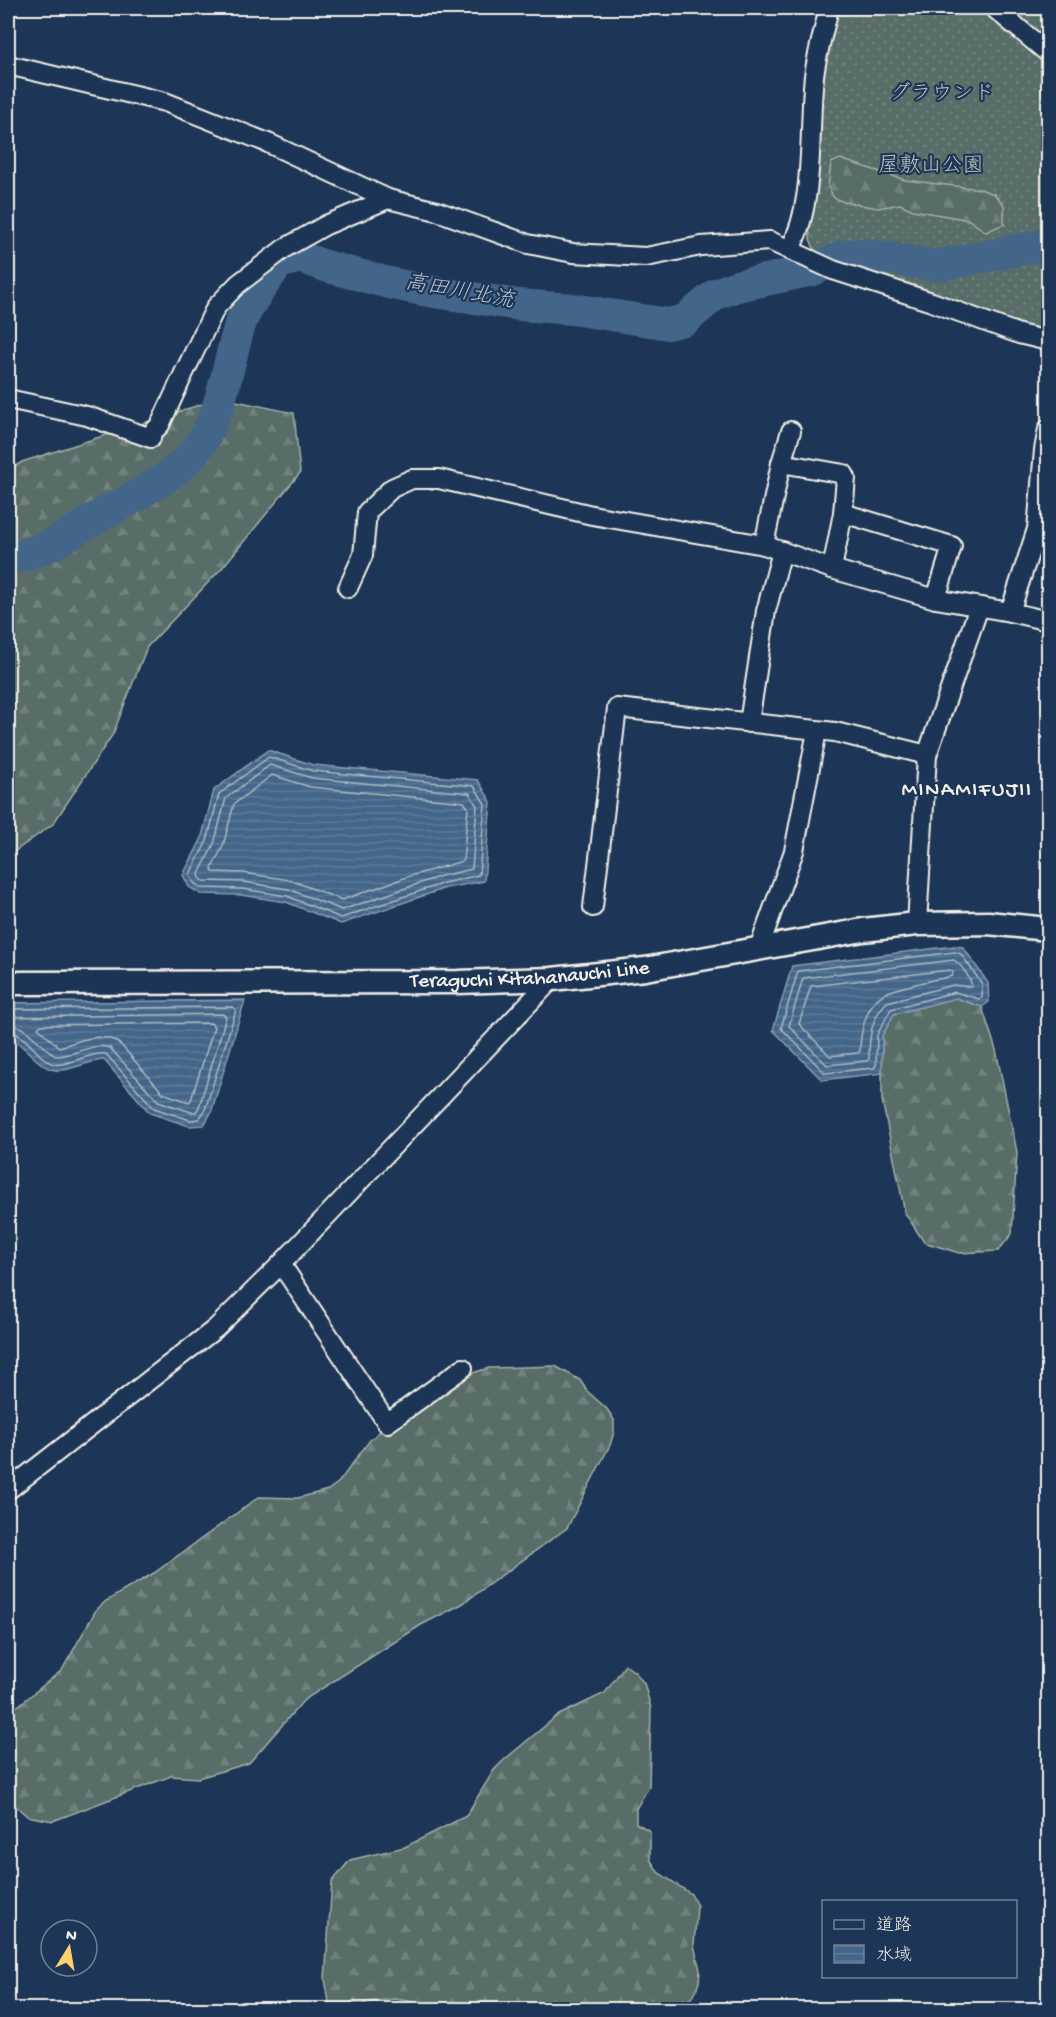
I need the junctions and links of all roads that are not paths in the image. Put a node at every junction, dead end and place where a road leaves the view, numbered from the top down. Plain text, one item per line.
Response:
1 (829, 8) edge
2 (994, 8) edge
3 (1048, 53) edge
4 (8, 65) edge
5 (388, 199) junction
6 (790, 249) junction
7 (1048, 341) edge
8 (8, 399) edge
9 (1048, 429) edge
10 (791, 431) dead end
11 (781, 463) junction
12 (843, 513) junction
13 (764, 545) junction
14 (782, 551) junction
15 (831, 569) junction
16 (348, 588) dead end
17 (936, 599) junction
18 (979, 607) junction
19 (1010, 612) junction
20 (1048, 621) edge
21 (749, 723) junction
22 (817, 730) junction
23 (927, 755) junction
24 (593, 907) dead end
25 (917, 924) junction
26 (1048, 929) edge
27 (759, 948) junction
28 (552, 979) junction
29 (8, 983) edge
30 (281, 1264) junction
31 (463, 1368) dead end
32 (8, 1490) edge

1 - 6 street
2 - 3 street
4 - 5 street
5 - 6 street
5 - 8 street
6 - 7 street
9 - 19 street
10 - 11 street
11 - 12 street
11 - 13 street
12 - 15 street
12 - 17 street
13 - 14 street
13 - 16 street
14 - 15 street
14 - 21 street
15 - 17 street
17 - 18 street
18 - 19 street
18 - 23 street
19 - 20 street
21 - 22 street
21 - 24 street
22 - 23 street
22 - 27 street
23 - 25 street
25 - 26 main road, Teraguchi Kitahanauchi Line
25 - 27 main road, Teraguchi Kitahanauchi Line
27 - 28 main road, Teraguchi Kitahanauchi Line
28 - 29 main road, Teraguchi Kitahanauchi Line
28 - 30 street
30 - 31 street
30 - 32 street

